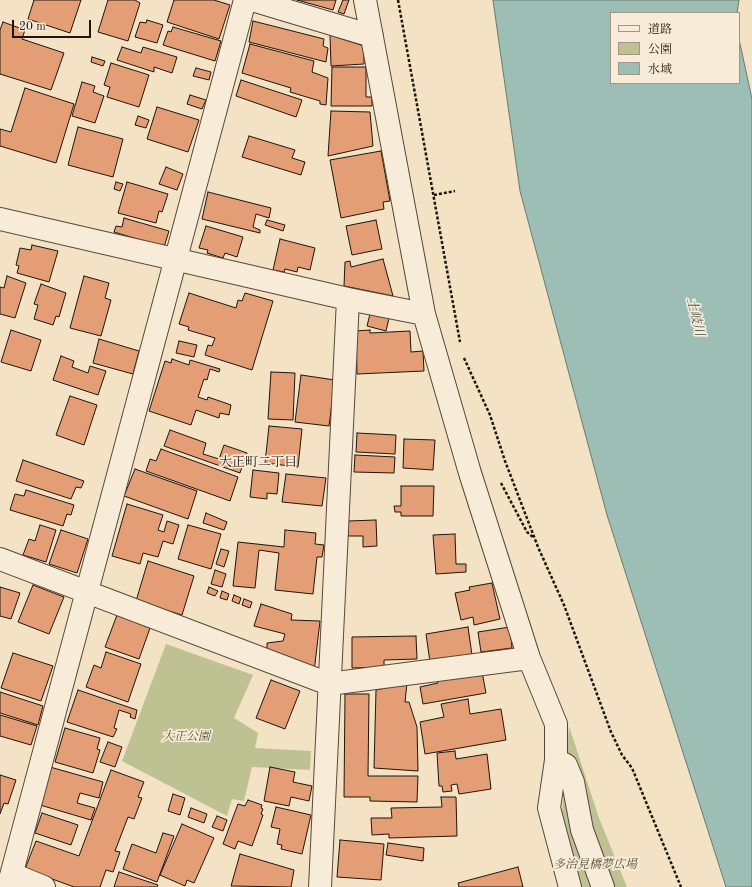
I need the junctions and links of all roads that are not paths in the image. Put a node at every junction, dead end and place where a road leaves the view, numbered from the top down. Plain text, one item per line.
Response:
1 (245, 0) edge
2 (252, 0) edge
3 (365, 0) edge
4 (372, 36) junction
5 (0, 219) edge
6 (176, 260) junction
7 (348, 299) junction
8 (424, 314) junction
9 (0, 559) edge
10 (86, 591) junction
11 (529, 658) junction
12 (329, 684) junction
13 (556, 760) junction
14 (9, 869) edge
15 (44, 887) edge
16 (320, 887) edge
17 (570, 887) edge
18 (603, 887) edge

1 - 6 street
2 - 4 street
3 - 4 street
4 - 8 street
5 - 6 street
6 - 7 street
6 - 10 street
7 - 8 street
7 - 12 street
8 - 11 street
9 - 10 street
10 - 12 street
10 - 14 street
11 - 12 street
11 - 13 street
12 - 16 street
13 - 17 street
13 - 18 street
14 - 15 street

